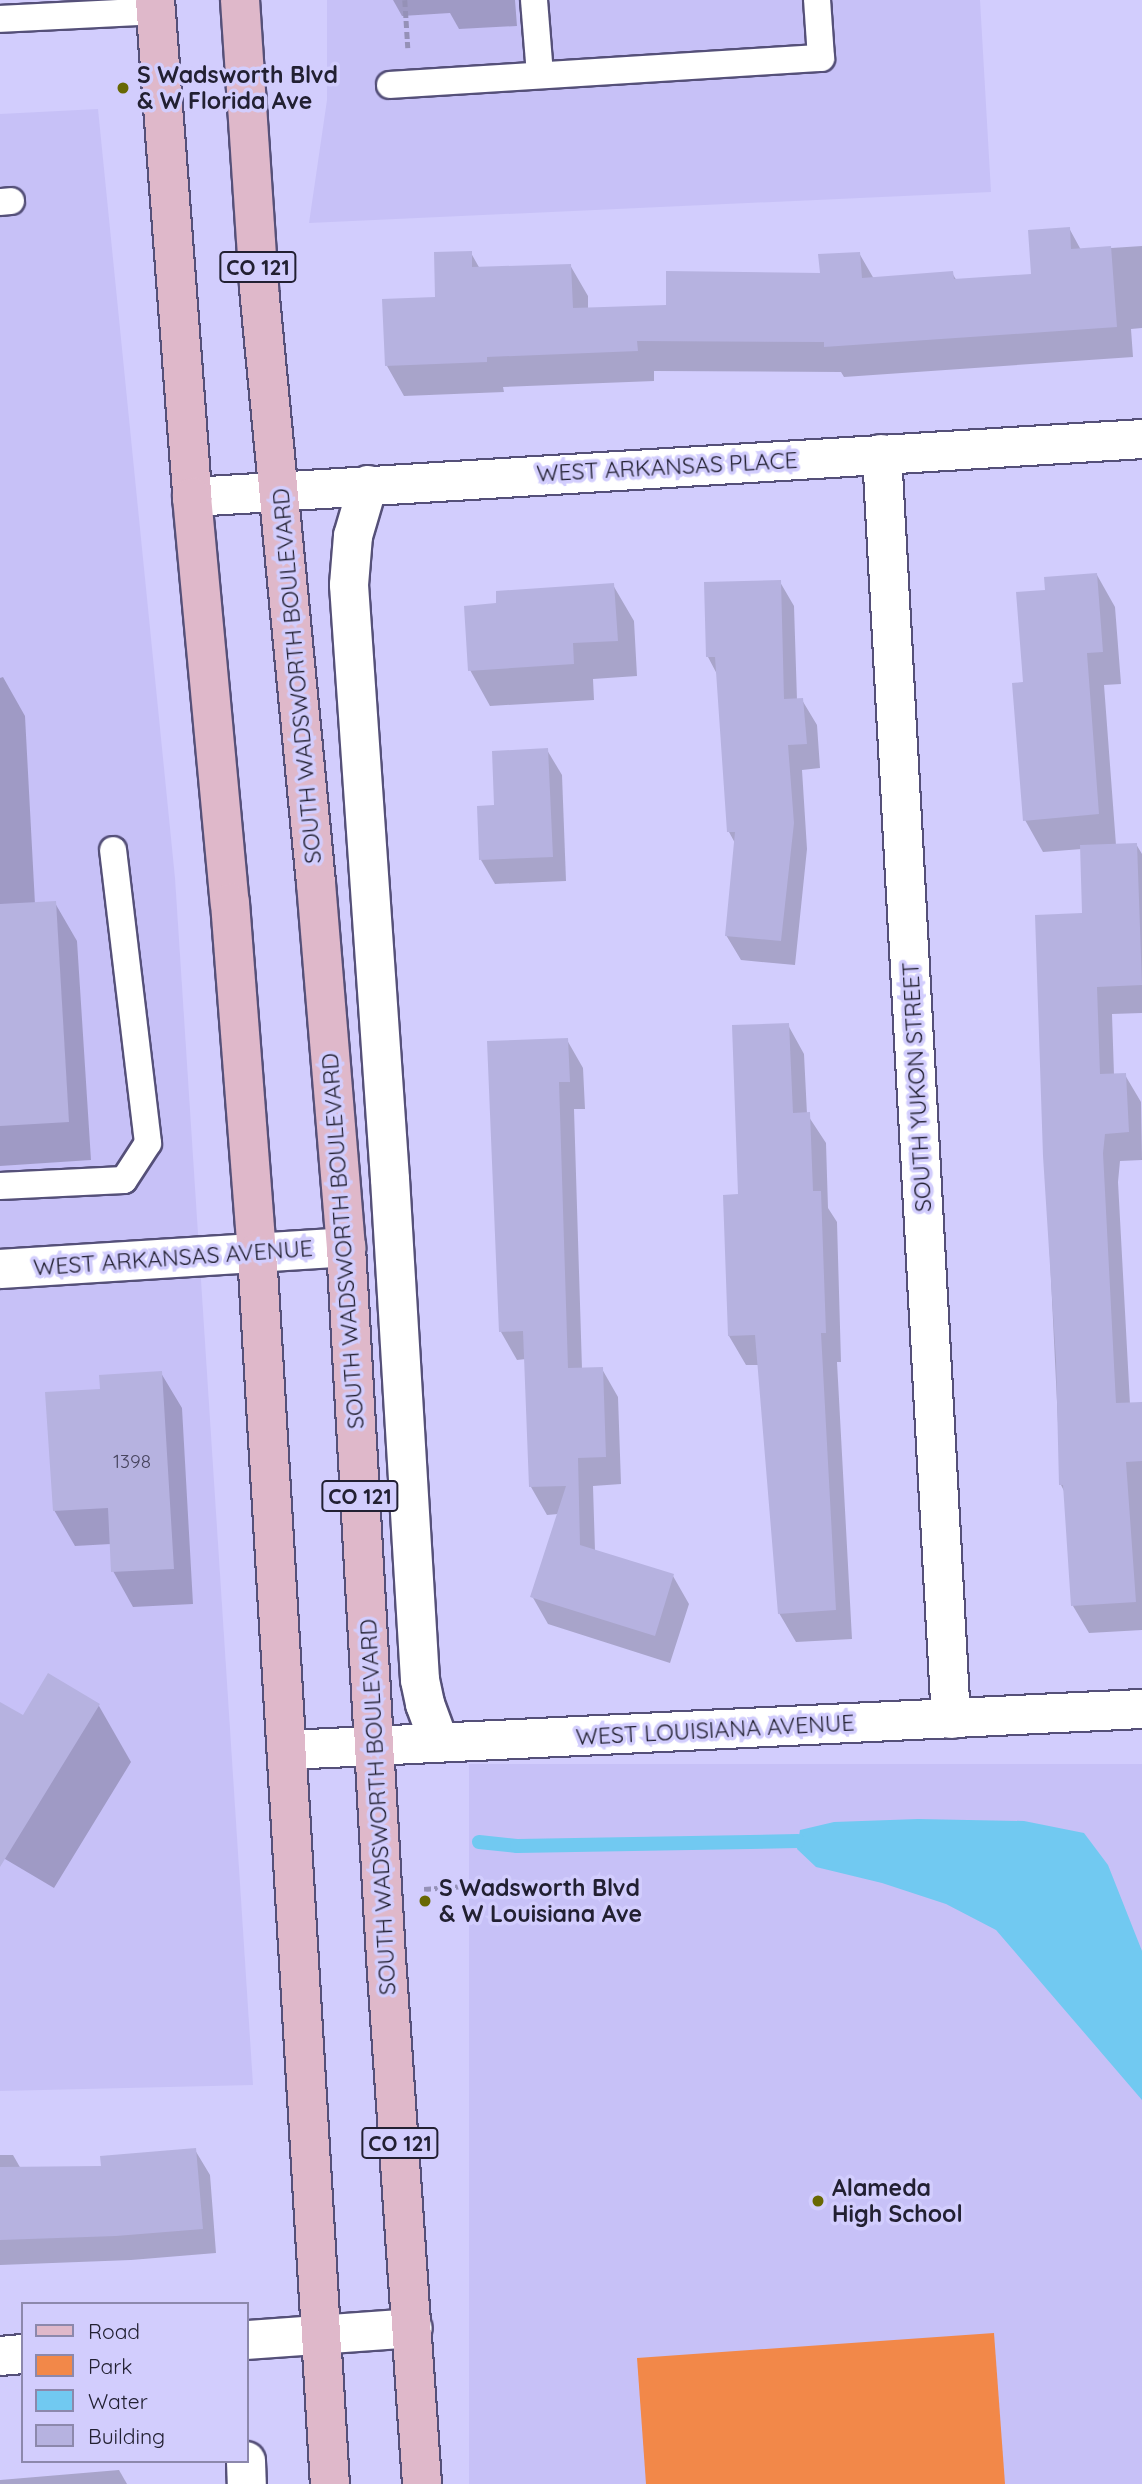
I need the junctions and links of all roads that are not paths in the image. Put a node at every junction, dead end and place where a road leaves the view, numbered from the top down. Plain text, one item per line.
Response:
1 (240, 0) edge
2 (534, 0) edge
3 (817, 0) edge
4 (155, 5) edge
5 (85, 7) edge
6 (0, 19) edge
7 (540, 75) junction
8 (400, 84) road end
9 (1142, 439) edge
10 (882, 454) junction
11 (368, 485) junction
12 (279, 491) junction
13 (192, 497) junction
14 (113, 850) dead end
15 (0, 1186) edge
16 (345, 1247) junction
17 (257, 1252) junction
18 (0, 1269) edge
19 (1142, 1710) edge
20 (951, 1720) junction
21 (439, 1742) junction
22 (375, 1745) junction
23 (288, 1750) junction
24 (413, 2328) junction
25 (320, 2333) junction
26 (248, 2340) edge
27 (21, 2354) edge
28 (0, 2356) edge
29 (246, 2463) edge
30 (247, 2484) edge
31 (330, 2484) edge
32 (422, 2484) edge

1 - 12 main road, SOUTH WADSWORTH BOULEVARD / CO 121
2 - 7 lane
3 - 7 lane
4 - 5 lane
4 - 13 main road
5 - 6 lane
7 - 8 lane
9 - 10 street, WEST ARKANSAS PLACE
10 - 11 street, WEST ARKANSAS PLACE
10 - 20 street, SOUTH YUKON STREET
11 - 12 street, WEST ARKANSAS PLACE
11 - 21 street
12 - 13 street, WEST ARKANSAS PLACE
12 - 16 main road, SOUTH WADSWORTH BOULEVARD / CO 121
13 - 17 main road
14 - 15 lane
16 - 17 street, WEST ARKANSAS AVENUE
16 - 22 main road, SOUTH WADSWORTH BOULEVARD / CO 121
17 - 18 street, WEST ARKANSAS AVENUE
17 - 23 main road
19 - 20 street, WEST LOUISIANA AVENUE
20 - 21 street, WEST LOUISIANA AVENUE
21 - 22 street, WEST LOUISIANA AVENUE
22 - 23 street, WEST LOUISIANA AVENUE
22 - 24 main road, SOUTH WADSWORTH BOULEVARD / CO 121
23 - 25 main road
24 - 25 street
24 - 32 main road, SOUTH WADSWORTH BOULEVARD / CO 121
25 - 26 street
25 - 31 main road
27 - 28 street
29 - 30 street

